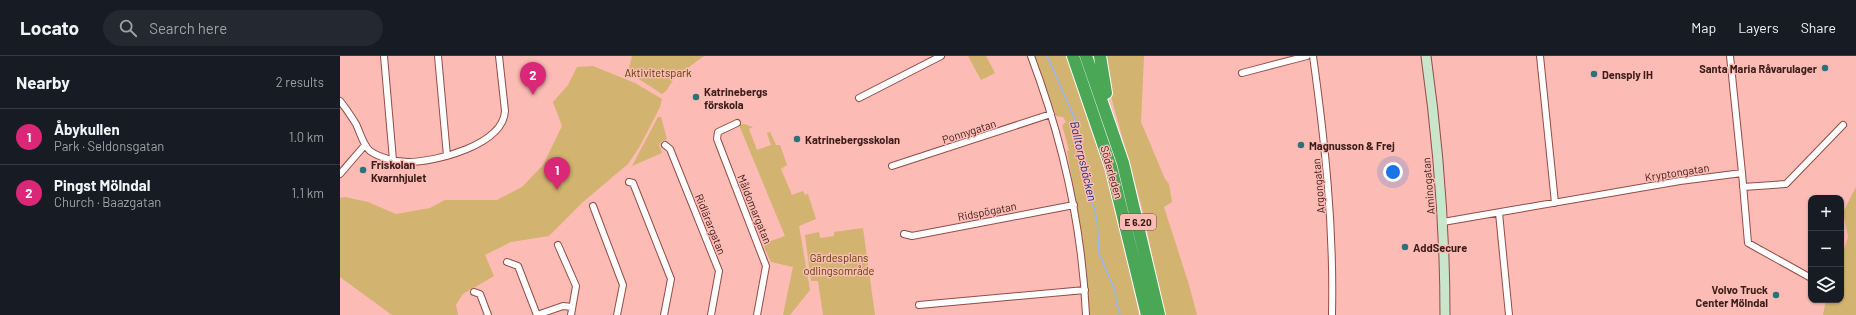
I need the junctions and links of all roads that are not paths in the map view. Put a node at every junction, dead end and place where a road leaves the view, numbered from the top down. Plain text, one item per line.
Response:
1 (384, 56) edge
2 (438, 56) edge
3 (499, 56) edge
4 (941, 56) edge
5 (1031, 56) edge
6 (1073, 56) edge
7 (1086, 56) edge
8 (1100, 56) edge
9 (1307, 56) edge
10 (1313, 56) edge
11 (1426, 56) edge
12 (1540, 56) edge
13 (1730, 56) edge
14 (1242, 73) dead end
15 (859, 98) dead end
16 (340, 101) edge
17 (1052, 114) junction
18 (737, 123) dead end
19 (1843, 125) dead end
20 (1112, 130) junction
21 (365, 145) junction
22 (665, 145) dead end
23 (447, 156) junction
24 (393, 160) junction
25 (892, 166) dead end
26 (1742, 173) junction
27 (340, 174) edge
28 (629, 182) dead end
29 (1743, 187) junction
30 (1555, 203) junction
31 (593, 206) dead end
32 (1074, 206) junction
33 (1499, 213) junction
34 (1443, 222) junction
35 (904, 234) dead end
36 (558, 245) dead end
37 (507, 262) dead end
38 (1808, 276) edge
39 (1085, 290) junction
40 (474, 292) dead end
41 (919, 305) dead end
42 (572, 307) junction
43 (488, 315) edge
44 (537, 315) edge
45 (571, 315) edge
46 (617, 315) edge
47 (664, 315) edge
48 (711, 315) edge
49 (757, 315) edge
50 (1086, 315) edge
51 (1147, 315) edge
52 (1159, 315) edge
53 (1332, 315) edge
54 (1444, 315) edge
55 (1510, 315) edge

1 - 24 street
2 - 23 street
3 - 23 street
4 - 15 street
5 - 17 street
6 - 51 highway, Söderleden / E 6.20
7 - 20 highway, Söderleden / E 6.20
8 - 20 highway
9 - 14 street
10 - 53 street, Argongatan
11 - 34 street, Aminogatan
12 - 30 street
13 - 26 street
16 - 21 street
17 - 25 street, Ponnygatan
17 - 32 street
18 - 49 street, Måldomargatan
19 - 29 street
20 - 52 highway, Söderleden / E 6.20
21 - 24 street
21 - 27 street
22 - 48 street, Ridlärargatan
23 - 24 street
26 - 29 street
26 - 30 street, Kryptongatan
28 - 47 street
29 - 38 street
30 - 33 street, Kryptongatan
31 - 46 street
32 - 35 street, Ridspögatan
32 - 39 street
33 - 34 street, Kryptongatan
33 - 55 street
34 - 54 street, Aminogatan
36 - 42 street
37 - 44 street
39 - 41 street
39 - 50 street
40 - 43 street
42 - 44 street
42 - 45 street

